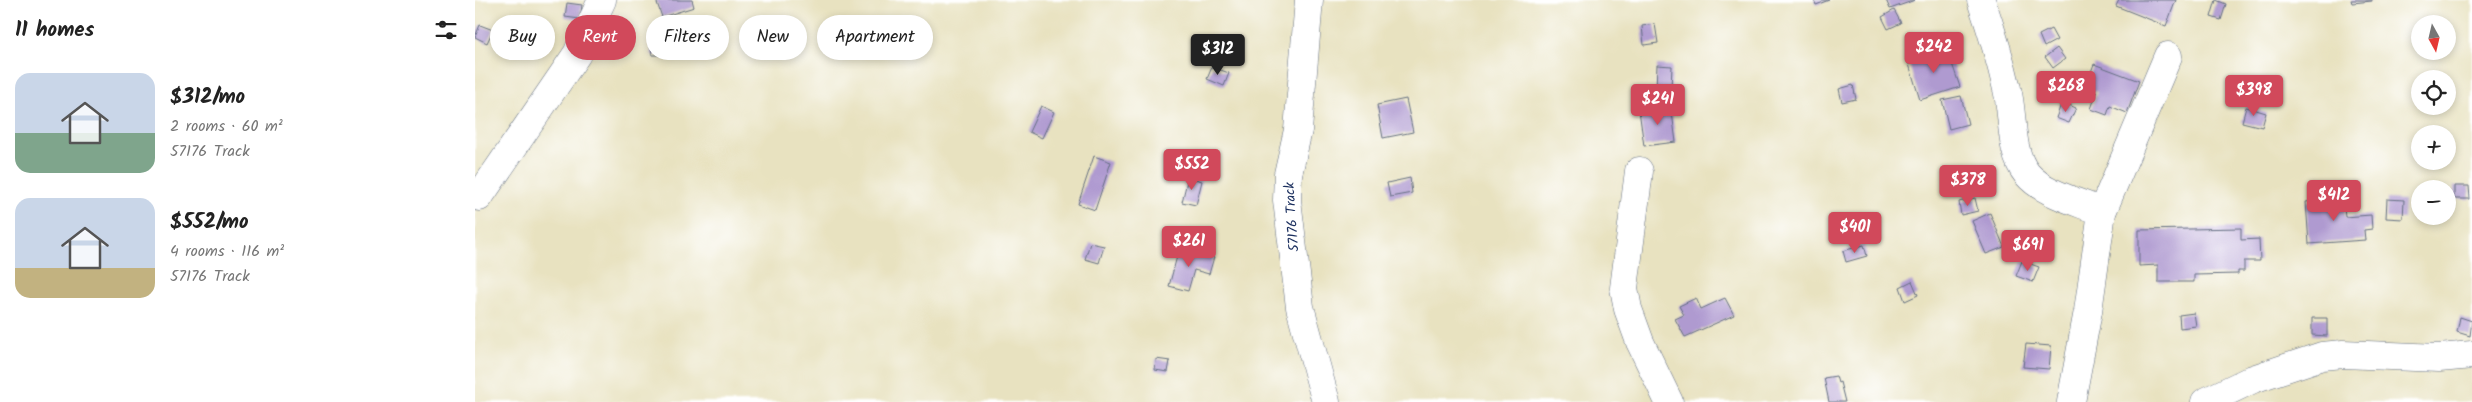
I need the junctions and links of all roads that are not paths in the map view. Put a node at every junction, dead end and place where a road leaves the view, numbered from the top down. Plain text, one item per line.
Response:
1 (602, 0) edge
2 (1309, 0) edge
3 (1981, 0) edge
4 (2168, 56) dead end
5 (1639, 171) dead end
6 (479, 197) dead end
7 (2102, 212) junction
8 (2472, 354) edge
9 (1326, 402) edge
10 (1669, 402) edge
11 (2071, 402) edge
12 (2205, 402) edge

1 - 6 street
2 - 9 street, 57176 Track
3 - 7 street
4 - 7 street
5 - 10 street
7 - 11 street
8 - 12 street

